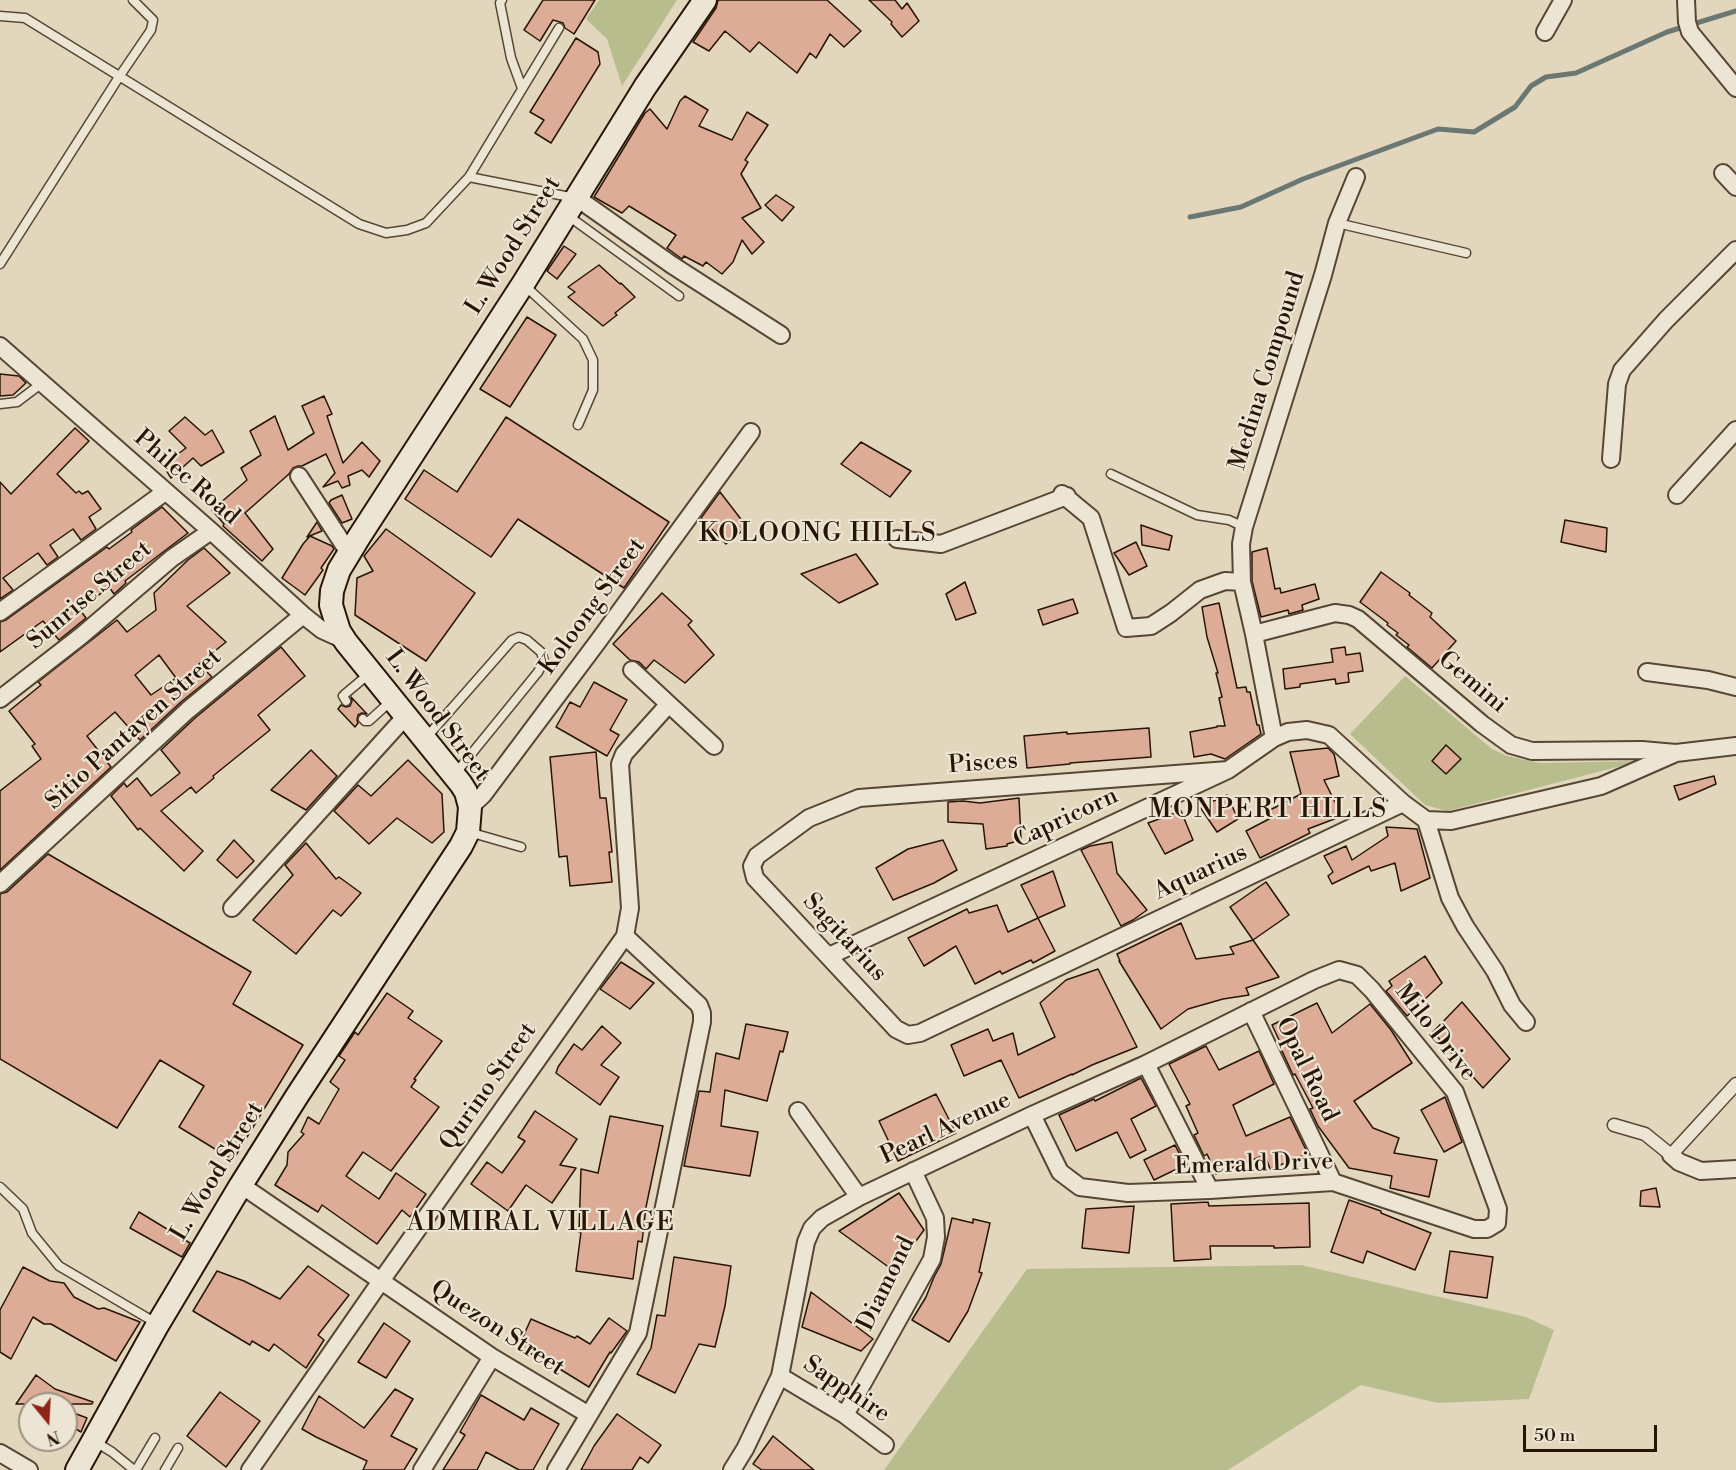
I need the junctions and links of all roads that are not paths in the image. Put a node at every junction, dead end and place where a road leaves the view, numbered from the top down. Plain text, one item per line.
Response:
1 (133, 0) edge
2 (501, 0) edge
3 (705, 0) edge
4 (1563, 0) edge
5 (1686, 0) edge
6 (0, 15) edge
7 (559, 28) dead end
8 (1545, 32) dead end
9 (119, 77) junction
10 (522, 88) junction
11 (1736, 88) edge
12 (1724, 172) dead end
13 (469, 177) junction
14 (1356, 177) dead end
15 (1736, 187) edge
16 (572, 206) junction
17 (1337, 223) junction
18 (1736, 250) edge
19 (1466, 253) dead end
20 (0, 264) edge
21 (523, 284) junction
22 (679, 296) dead end
23 (781, 335) dead end
24 (0, 346) edge
25 (42, 383) junction
26 (0, 404) edge
27 (578, 425) dead end
28 (1736, 430) edge
29 (751, 432) dead end
30 (1611, 459) dead end
31 (1111, 474) dead end
32 (299, 476) dead end
33 (165, 492) junction
34 (1677, 495) dead end
35 (1244, 526) junction
36 (211, 531) junction
37 (897, 538) dead end
38 (349, 553) junction
39 (1242, 582) junction
40 (0, 612) edge
41 (303, 615) junction
42 (1254, 634) junction
43 (344, 640) junction
44 (632, 670) dead end
45 (1647, 672) dead end
46 (370, 673) junction
47 (1736, 687) edge
48 (0, 699) edge
49 (346, 701) dead end
50 (668, 705) junction
51 (399, 708) junction
52 (363, 719) dead end
53 (1274, 738) junction
54 (424, 739) junction
55 (714, 746) dead end
56 (1736, 746) edge
57 (1676, 753) junction
58 (1228, 770) junction
59 (454, 775) junction
60 (1403, 803) junction
61 (470, 807) junction
62 (1426, 820) junction
63 (468, 832) junction
64 (520, 846) dead end
65 (757, 856) joint
66 (0, 884) edge
67 (232, 908) dead end
68 (625, 936) junction
69 (829, 956) junction
70 (1339, 970) joint
71 (1251, 1011) junction
72 (1526, 1022) dead end
73 (920, 1032) joint
74 (1146, 1064) junction
75 (1736, 1084) edge
76 (798, 1111) dead end
77 (1032, 1115) junction
78 (1614, 1125) dead end
79 (1671, 1155) junction
80 (1736, 1169) edge
81 (913, 1171) junction
82 (1333, 1182) junction
83 (241, 1185) junction
84 (0, 1187) edge
85 (1210, 1190) junction
86 (859, 1197) junction
87 (1498, 1209) joint
88 (381, 1281) junction
89 (158, 1324) junction
90 (492, 1357) junction
91 (780, 1376) junction
92 (589, 1415) junction
93 (845, 1415) junction
94 (155, 1438) dead end
95 (93, 1440) junction
96 (885, 1445) dead end
97 (178, 1448) dead end
98 (0, 1453) edge
99 (29, 1470) edge
100 (77, 1470) edge
101 (135, 1470) edge
102 (165, 1470) edge
103 (250, 1470) edge
104 (422, 1470) edge
105 (556, 1470) edge
106 (732, 1470) edge

1 - 9 lane
2 - 10 lane
3 - 16 main road, L. Wood Street
4 - 8 street
5 - 11 street
6 - 9 lane
7 - 10 lane
9 - 13 lane
9 - 20 lane
10 - 13 lane
12 - 15 street
13 - 16 lane
14 - 17 street, Medina Compound
16 - 21 main road, L. Wood Street
16 - 22 lane
16 - 23 street
17 - 19 lane
17 - 35 street, Medina Compound
18 - 30 street
21 - 27 lane
21 - 38 main road, L. Wood Street
24 - 25 street, Philec Road
25 - 26 lane
25 - 33 street, Philec Road
28 - 34 street
29 - 61 street, Koloong Street
31 - 35 lane
32 - 38 street
33 - 36 street, Philec Road
33 - 40 street
35 - 39 street, Medina Compound
36 - 41 street, Philec Road
36 - 48 street, Sunrise Street
37 - 39 street
38 - 43 main road, L. Wood Street
39 - 42 street
41 - 43 street, Philec Road
41 - 66 street, Sitio Pantayen Street
42 - 53 street
42 - 57 street, Gemini
43 - 46 main road, L. Wood Street
44 - 50 street
45 - 47 street
46 - 49 lane
46 - 51 main road, L. Wood Street
50 - 55 street
50 - 68 street, Qurino Street
51 - 52 lane
51 - 54 main road, L. Wood Street
51 - 67 street
53 - 58 street, Capricorn
53 - 60 street, Capricorn
54 - 59 main road, L. Wood Street
54 - 59 lane
56 - 57 street
57 - 62 street
58 - 65 street, Pisces
58 - 69 street, Capricorn
59 - 61 main road, L. Wood Street
60 - 62 street
60 - 73 street, Aquarius
61 - 63 main road, L. Wood Street
62 - 72 street
63 - 64 lane
63 - 83 main road, L. Wood Street
65 - 69 street, Sagitarius
68 - 88 street, Qurino Street
68 - 92 street
69 - 73 street, Sagitarius
70 - 71 street, Pearl Avenue
70 - 87 street, Milo Drive
71 - 74 street, Pearl Avenue
71 - 82 street, Opal Road
74 - 77 street, Pearl Avenue
74 - 85 street
75 - 79 street
76 - 86 street
77 - 81 street, Pearl Avenue
77 - 85 street, Emerald Drive
78 - 79 street
79 - 80 street
81 - 86 street, Pearl Avenue
81 - 93 street, Diamond
82 - 85 street, Emerald Drive
82 - 87 street, Emerald Drive
83 - 88 street, Quezon Street
83 - 89 main road, L. Wood Street
84 - 89 lane
86 - 91 street, Pearl Avenue
88 - 90 street, Quezon Street
88 - 103 street, Qurino Street
89 - 95 main road, L. Wood Street
90 - 92 street, Quezon Street
90 - 104 street
91 - 93 street, Sapphire
91 - 106 street, Pearl Avenue
92 - 105 street
93 - 96 street, Sapphire
94 - 101 lane
95 - 100 main road, L. Wood Street
95 - 101 lane
97 - 102 lane
98 - 99 street

